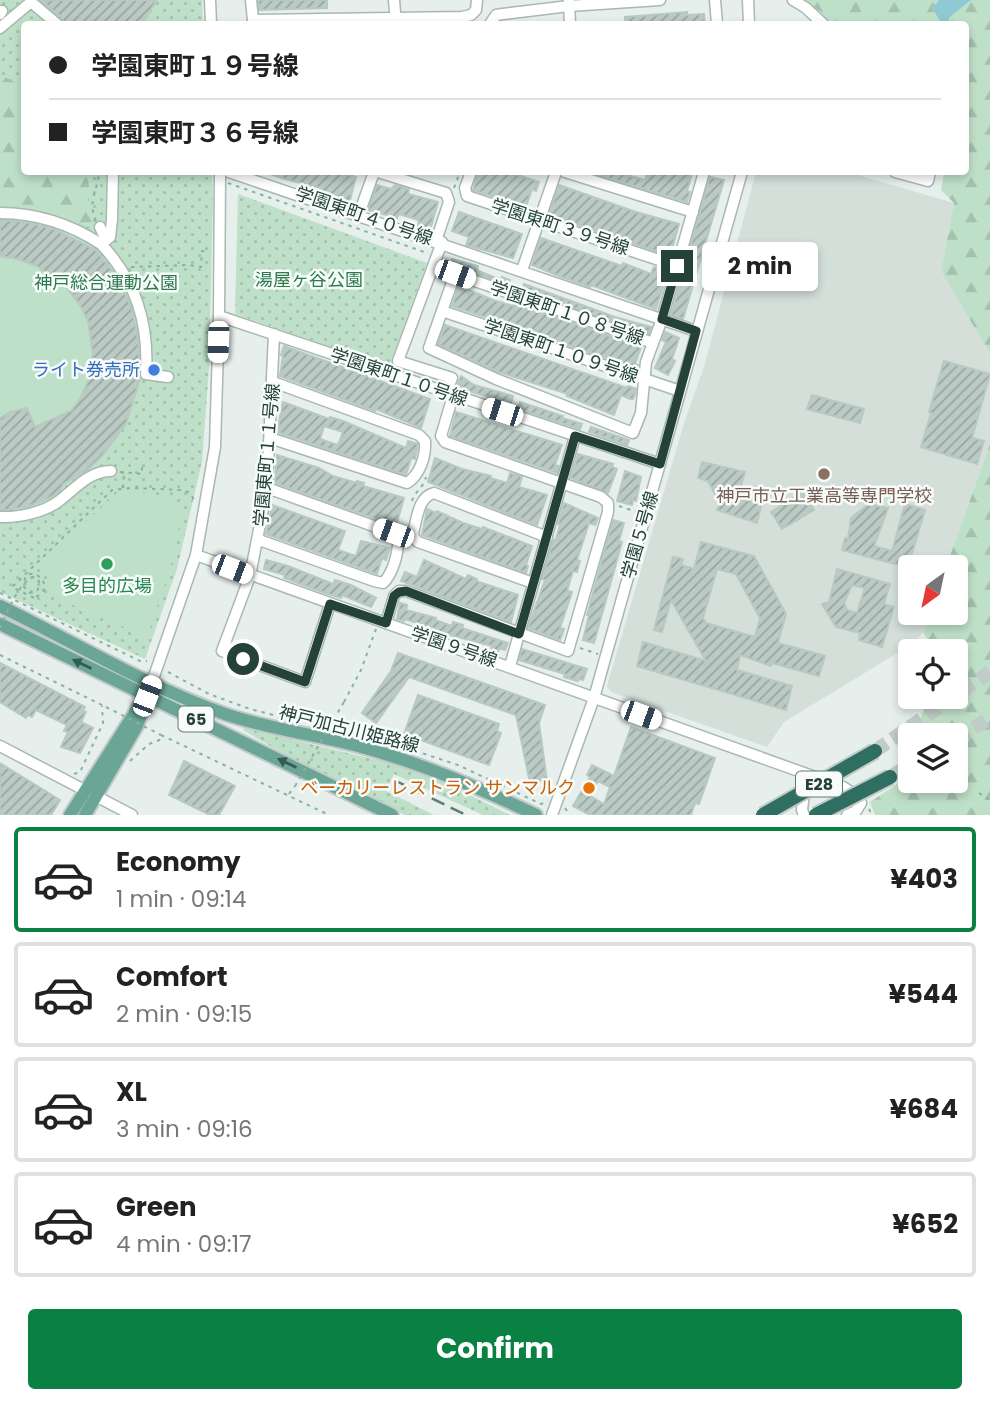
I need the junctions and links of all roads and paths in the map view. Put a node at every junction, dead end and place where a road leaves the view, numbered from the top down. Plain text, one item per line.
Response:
1 (210, 0) edge
2 (251, 0) edge
3 (394, 0) edge
4 (477, 0) edge
5 (660, 0) edge
6 (715, 0) edge
7 (748, 0) edge
8 (793, 0) edge
9 (569, 3) edge
10 (53, 21) edge
11 (211, 21) edge
12 (253, 21) edge
13 (396, 21) edge
14 (407, 21) edge
15 (492, 21) edge
16 (570, 21) edge
17 (717, 21) edge
18 (749, 21) edge
19 (820, 21) edge
20 (0, 28) edge
21 (99, 175) edge
22 (113, 175) edge
23 (375, 175) edge
24 (386, 175) edge
25 (470, 175) edge
26 (555, 175) edge
27 (575, 175) edge
28 (703, 175) edge
29 (741, 175) edge
30 (906, 175) edge
31 (929, 175) edge
32 (220, 176) edge
33 (262, 177) edge
34 (693, 212) junction
35 (0, 213) edge
36 (359, 214) junction
37 (539, 220) junction
38 (100, 227) joint
39 (104, 242) junction
40 (439, 242) junction
41 (202, 251) dead end
42 (436, 257) junction
43 (123, 266) junction
44 (677, 266) junction
45 (522, 270) junction
46 (442, 311) junction
47 (219, 316) junction
48 (662, 319) junction
49 (696, 331) junction
50 (275, 334) junction
51 (653, 343) junction
52 (168, 377) dead end
53 (644, 379) junction
54 (273, 382) junction
55 (680, 391) junction
56 (450, 395) junction
57 (575, 436) junction
58 (270, 438) junction
59 (142, 463) dead end
60 (660, 464) junction
61 (111, 471) joint
62 (124, 473) junction
63 (562, 483) junction
64 (123, 488) junction
65 (267, 488) junction
66 (608, 503) junction
67 (198, 508) dead end
68 (646, 514) junction
69 (0, 517) edge
70 (547, 537) junction
71 (259, 540) junction
72 (196, 555) junction
73 (250, 576) junction
74 (533, 583) junction
75 (0, 593) edge
76 (330, 604) junction
77 (0, 606) edge
78 (382, 622) junction
79 (0, 626) edge
80 (519, 634) junction
81 (569, 645) junction
82 (0, 656) edge
83 (606, 656) junction
84 (147, 661) dead end
85 (510, 666) junction
86 (152, 682) junction
87 (147, 696) junction
88 (594, 698) junction
89 (104, 706) junction
90 (166, 738) junction
91 (0, 747) edge
92 (875, 751) tunnel mouth
93 (128, 762) dead end
94 (806, 774) junction
95 (890, 777) tunnel mouth
96 (69, 782) junction
97 (90, 793) junction
98 (979, 793) dead end
99 (289, 795) junction
100 (990, 800) edge
101 (563, 804) dead end
102 (868, 807) dead end
103 (70, 815) edge
104 (85, 815) edge
105 (132, 815) edge
106 (329, 815) edge
107 (392, 815) edge
108 (536, 815) edge
109 (552, 815) edge
110 (570, 815) edge
111 (763, 815) edge
112 (804, 815) edge
113 (816, 815) edge
114 (847, 815) edge
115 (872, 815) edge

1 - 11 street
2 - 12 street
3 - 13 street
4 - 14 street
5 - 9 street
6 - 17 street
7 - 18 street
8 - 19 street
9 - 15 street
9 - 16 street
10 - 20 street
21 - 38 path
22 - 39 street
23 - 36 street
24 - 40 street
25 - 37 street, 学園東町３９号線
26 - 37 street
27 - 34 street
28 - 34 street, 学園東町１０８号線
29 - 49 street, 学園５号線
30 - 31 street
32 - 42 path
32 - 47 street
33 - 36 street, 学園東町４０号線
34 - 44 street, 学園東町１０８号線
35 - 39 street
36 - 40 street, 学園東町４０号線
37 - 44 street, 学園東町３９号線
37 - 45 street
38 - 39 street
39 - 43 street
40 - 42 street
40 - 45 street, 学園東町４０号線
41 - 43 path
42 - 56 street
43 - 52 street
44 - 48 street, 学園東町１０８号線
45 - 48 street, 学園東町４０号線
46 - 51 street, 学園東町１０８号線
46 - 53 street, 学園東町１０９号線
46 - 53 street, 学園東町１０８号線
47 - 50 street, 学園東町１０号線
47 - 72 street
48 - 49 street, 学園東町４０号線
48 - 51 street, 学園東町１０８号線
49 - 55 street, 学園５号線
50 - 54 street, 学園東町１１号線
50 - 56 street, 学園東町１０号線
51 - 53 street, 学園東町１０８号線
53 - 55 street, 学園東町１０９号線
54 - 58 street, 学園東町１１号線
54 - 58 street
55 - 60 street, 学園５号線
56 - 57 street, 学園東町１０号線
56 - 63 street
57 - 60 street, 学園東町１０号線
57 - 63 street
58 - 65 street, 学園東町１１号線
59 - 62 path
60 - 68 street, 学園５号線
61 - 62 path
61 - 69 street
62 - 64 path
63 - 66 street
63 - 70 street
64 - 67 path
64 - 79 path, bridge
65 - 71 street, 学園東町１１号線
65 - 71 street
66 - 68 path
66 - 81 street
68 - 83 street, 学園５号線
70 - 74 street
70 - 74 street
71 - 73 street, 学園東町１１号線
72 - 73 street, 学園９号線
72 - 86 street
73 - 76 street, 学園９号線
73 - 76 street, 学園東町１１号線
74 - 80 street
75 - 84 path
76 - 78 street, 学園９号線
77 - 86 main road, 神戸加古川姫路線 / 65
78 - 80 street
78 - 85 street, 学園９号線
78 - 99 path, bridge
87 -> 79 main road, 65
80 - 81 street
80 - 85 street
81 - 83 path
82 - 89 path
83 - 88 street, 学園５号線
85 - 88 street, 学園９号線
86 - 87 main road
86 - 108 main road, 神戸加古川姫路線 / 65
87 - 97 main road
107 -> 87 main road, 65
88 - 94 street, 学園９号線
88 - 109 street, 学園５号線
89 - 90 path, bridge
89 - 96 path
90 - 93 path
90 - 99 path
91 - 96 street
92 - 111 highway, E28, bridge
94 - 112 street
94 - 114 street, 学園９号線
95 - 113 highway, E28, bridge
96 - 97 street
97 - 103 main road
97 - 104 main road
97 - 105 street
98 - 100 path
99 - 106 path
101 - 110 path
102 - 115 path

